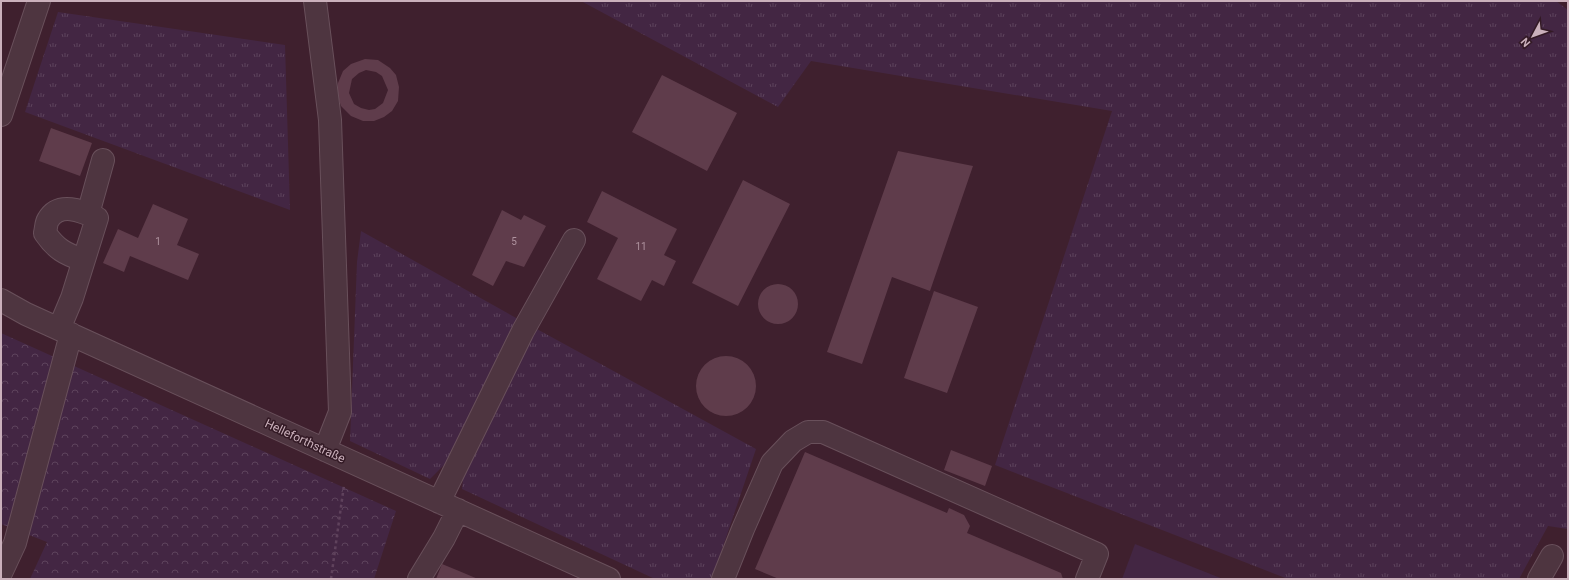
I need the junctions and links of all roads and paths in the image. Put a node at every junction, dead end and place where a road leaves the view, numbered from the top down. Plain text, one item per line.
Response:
1 (40, 1) edge
2 (315, 1) edge
3 (1, 115) edge
4 (103, 160) dead end
5 (88, 214) junction
6 (574, 240) dead end
7 (83, 260) junction
8 (1, 300) edge
9 (65, 331) junction
10 (325, 450) junction
11 (347, 460) junction
12 (448, 506) junction
13 (8, 547) edge
14 (1, 573) edge
15 (331, 579) edge
16 (419, 579) edge
17 (609, 579) edge
18 (724, 579) edge
19 (1087, 579) edge

1 - 3 street
2 - 10 street
4 - 5 street
5 - 7 street
5 - 7 street
6 - 12 street
7 - 9 street
8 - 9 street, Helleforthstraße
9 - 10 street, Helleforthstraße
9 - 13 street
10 - 11 street, Helleforthstraße
11 - 12 street, Helleforthstraße
11 - 15 path
12 - 16 street
12 - 17 street, Helleforthstraße
13 - 14 street
18 - 19 street

